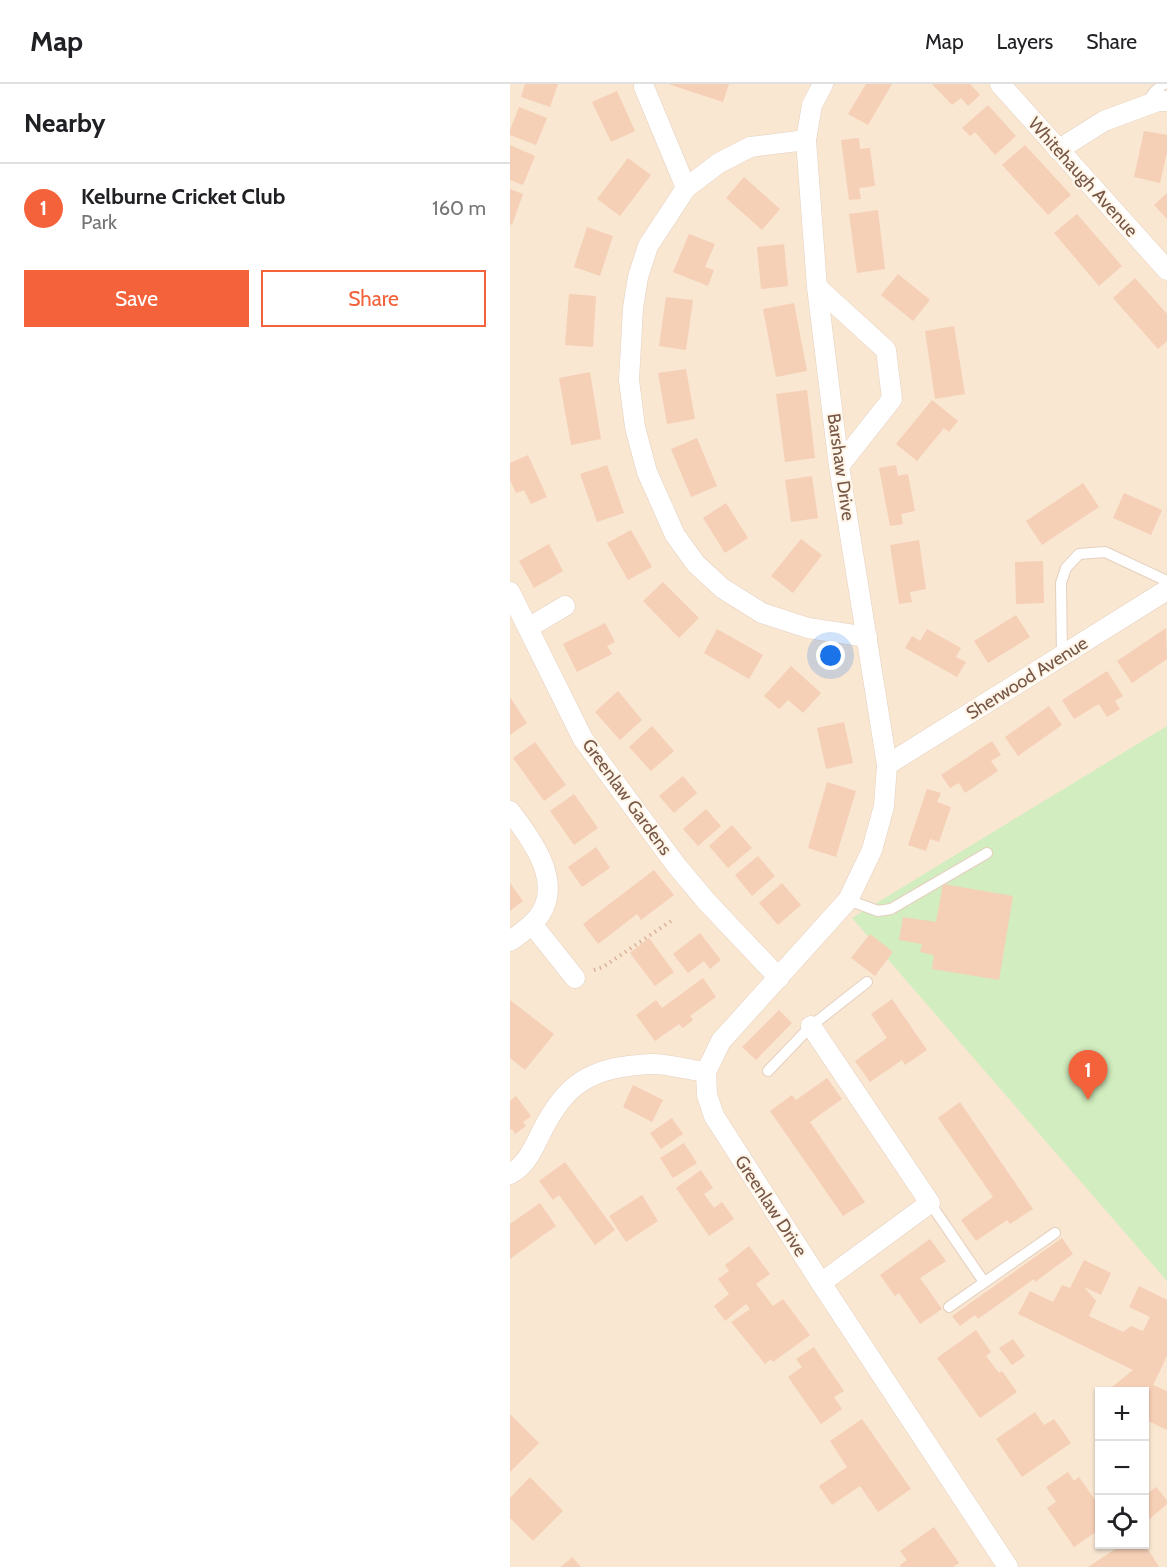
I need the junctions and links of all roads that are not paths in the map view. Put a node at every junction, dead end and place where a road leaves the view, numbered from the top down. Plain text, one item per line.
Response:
1 (823, 84) edge
2 (1000, 84) edge
3 (1164, 84) edge
4 (644, 87) dead end
5 (1167, 101) edge
6 (1142, 107) junction
7 (806, 140) junction
8 (1058, 150) junction
9 (686, 188) junction
10 (1167, 270) edge
11 (817, 287) junction
12 (839, 466) junction
13 (1167, 581) edge
14 (1167, 591) edge
15 (510, 592) edge
16 (565, 606) dead end
17 (528, 628) junction
18 (867, 637) junction
19 (1062, 656) junction
20 (887, 765) junction
21 (510, 811) edge
22 (987, 853) dead end
23 (848, 900) junction
24 (532, 924) junction
25 (510, 942) edge
26 (575, 978) road end
27 (779, 978) junction
28 (867, 982) dead end
29 (811, 1026) junction
30 (768, 1071) dead end
31 (706, 1072) junction
32 (510, 1174) edge
33 (930, 1203) junction
34 (1055, 1233) dead end
35 (984, 1282) junction
36 (821, 1283) junction
37 (949, 1307) dead end
38 (1008, 1567) edge

1 - 7 street, Barshaw Drive
2 - 8 street, Whitehaugh Avenue
3 - 6 lane
4 - 9 street
5 - 6 street
6 - 8 street
7 - 9 street
7 - 11 street, Barshaw Drive
8 - 10 street, Whitehaugh Avenue
9 - 18 street
11 - 12 street, Barshaw Drive
11 - 12 street
12 - 18 street, Barshaw Drive
13 - 19 lane
14 - 19 street, Sherwood Avenue
15 - 17 street, Greenlaw Gardens
16 - 17 street
17 - 27 street, Greenlaw Gardens
18 - 20 street, Barshaw Drive
19 - 20 street, Sherwood Avenue
20 - 23 street, Barshaw Drive
21 - 24 street
22 - 23 lane
23 - 27 street
24 - 25 street
24 - 26 street
27 - 31 street
28 - 29 lane
29 - 30 lane
29 - 33 street
31 - 32 street
31 - 36 street, Greenlaw Drive
33 - 35 lane
33 - 36 street
34 - 35 lane
35 - 37 lane
36 - 38 street, Greenlaw Drive

